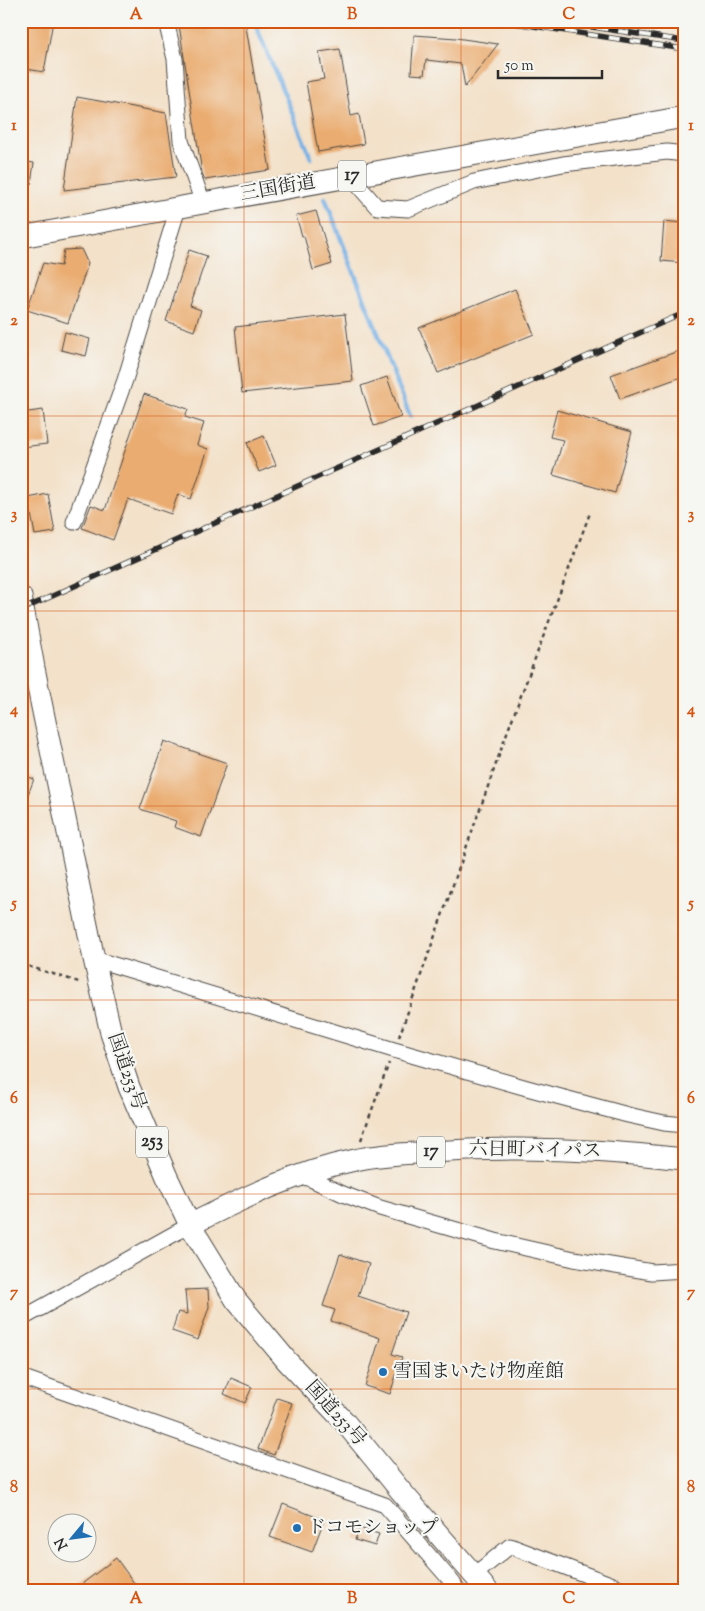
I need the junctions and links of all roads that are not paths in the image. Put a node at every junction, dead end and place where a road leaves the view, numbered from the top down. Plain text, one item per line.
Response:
1 (166, 21) edge
2 (684, 117) edge
3 (684, 154) edge
4 (350, 176) junction
5 (203, 203) junction
6 (178, 208) junction
7 (21, 238) edge
8 (74, 522) dead end
9 (21, 596) edge
10 (28, 676) edge
11 (94, 959) junction
12 (684, 1125) edge
13 (684, 1159) edge
14 (302, 1175) junction
15 (190, 1225) junction
16 (684, 1270) edge
17 (21, 1319) edge
18 (21, 1377) edge
19 (400, 1490) junction
20 (386, 1505) junction
21 (480, 1582) edge
22 (457, 1590) edge
23 (626, 1590) edge

1 - 5 street
2 - 4 highway, 三国街道 / 17
3 - 4 street
4 - 5 highway, 三国街道 / 17
5 - 6 highway, 三国街道 / 17
6 - 7 highway, 三国街道 / 17
6 - 8 street
9 - 10 highway, 国道253号 / 253
10 - 11 highway, 国道253号 / 253
11 - 12 street
11 - 15 highway, 国道253号 / 253
13 - 14 highway, 六日町バイパス / 17
14 - 15 highway, 六日町バイパス / 17
14 - 16 street
15 - 17 street
15 - 19 highway, 国道253号 / 253
18 - 20 street
19 - 20 street
19 - 21 highway, 国道253号 / 253
20 - 22 street
21 - 23 street

